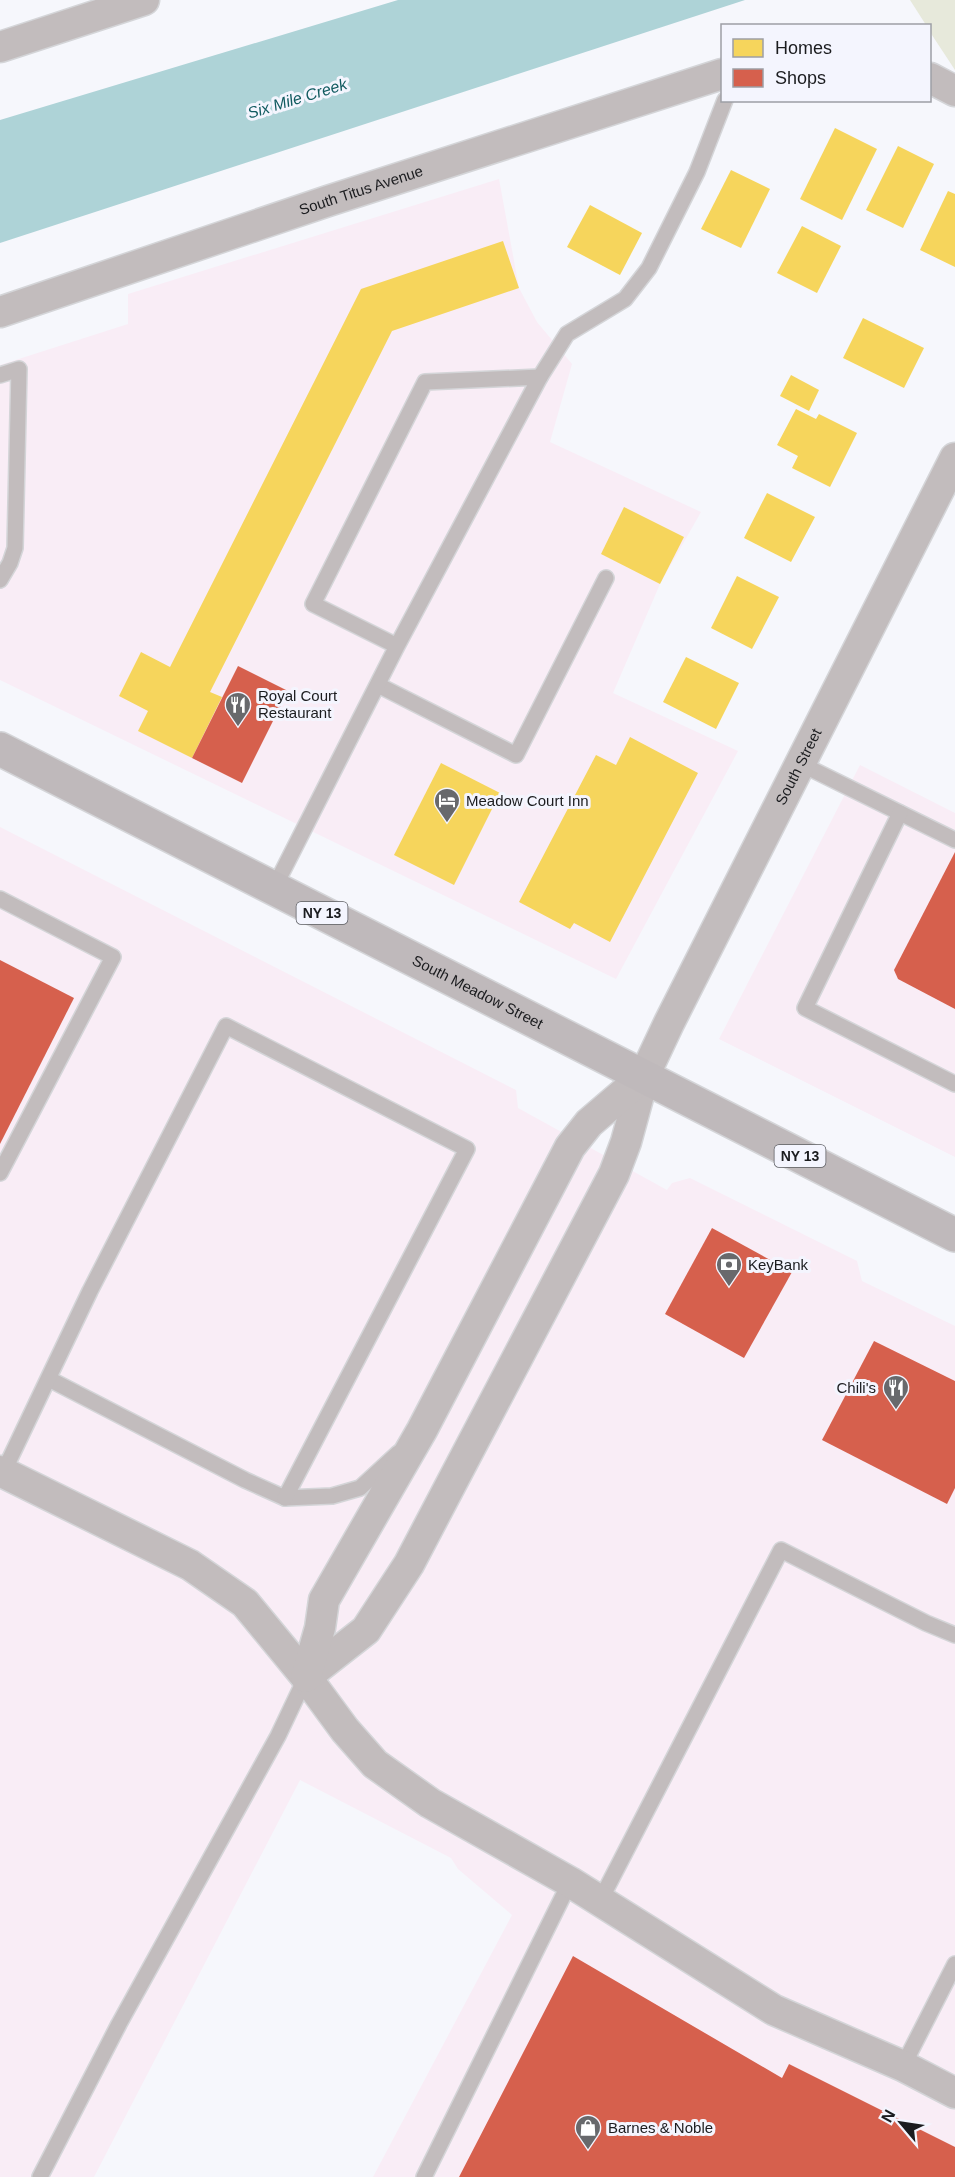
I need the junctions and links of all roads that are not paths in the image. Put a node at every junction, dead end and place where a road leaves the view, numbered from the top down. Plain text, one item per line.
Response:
1 (144, 0) edge
2 (101, 7) edge
3 (0, 47) edge
4 (721, 75) edge
5 (931, 79) edge
6 (955, 91) edge
7 (724, 102) edge
8 (0, 312) edge
9 (0, 375) edge
10 (540, 377) junction
11 (955, 458) edge
12 (606, 579) dead end
13 (0, 580) edge
14 (397, 646) junction
15 (378, 685) junction
16 (0, 749) edge
17 (801, 764) junction
18 (900, 813) junction
19 (955, 840) edge
20 (274, 888) junction
21 (0, 899) edge
22 (644, 1076) junction
23 (955, 1083) edge
24 (0, 1173) edge
25 (955, 1235) edge
26 (49, 1379) junction
27 (422, 1430) junction
28 (1, 1472) edge
29 (285, 1498) junction
30 (955, 1635) edge
31 (306, 1677) junction
32 (570, 1882) junction
33 (600, 1901) junction
34 (955, 1964) edge
35 (903, 2066) junction
36 (955, 2093) edge
37 (40, 2177) edge
38 (424, 2177) edge

1 - 2 street
2 - 3 street
4 - 8 street, South Titus Avenue
5 - 6 street
7 - 10 lane
9 - 13 lane
10 - 14 lane
10 - 14 lane
11 - 17 street, South Street
12 - 15 lane
14 - 15 lane
15 - 20 lane
16 - 20 highway, South Meadow Street / NY 13
17 - 18 lane
17 - 22 street, South Street
18 - 19 lane
18 - 23 lane
20 - 22 highway, South Meadow Street / NY 13
21 - 24 lane
22 - 25 highway, South Meadow Street / NY 13
22 - 27 street
22 - 31 street
26 - 28 lane
26 - 29 lane
26 - 29 lane
27 - 29 lane
27 - 31 street
28 - 31 street
30 - 33 lane
31 - 32 street
31 - 37 lane
32 - 33 street
32 - 38 lane
33 - 35 street
34 - 35 lane
35 - 36 street

